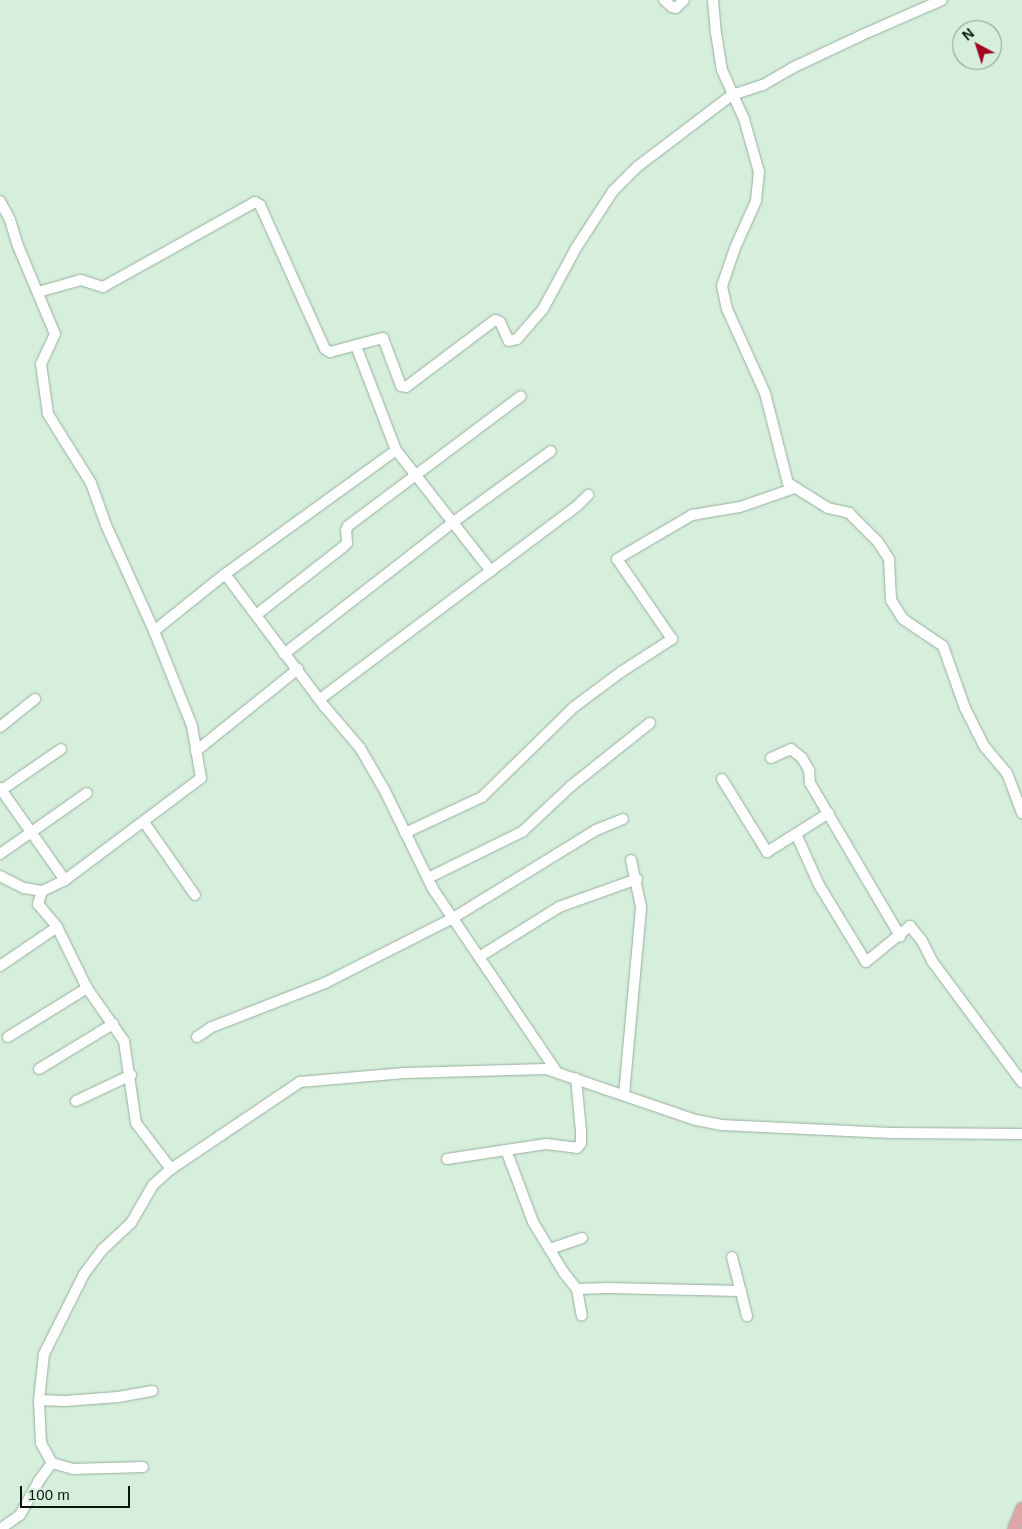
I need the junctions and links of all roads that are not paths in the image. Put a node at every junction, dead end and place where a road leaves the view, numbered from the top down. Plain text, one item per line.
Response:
1 (664, 0) edge
2 (684, 0) edge
3 (942, 0) edge
4 (712, 1) edge
5 (732, 96) junction
6 (0, 201) edge
7 (38, 292) junction
8 (356, 346) junction
9 (522, 396) dead end
10 (396, 450) junction
11 (551, 451) dead end
12 (416, 475) junction
13 (795, 488) junction
14 (588, 494) dead end
15 (452, 522) junction
16 (491, 571) junction
17 (226, 574) junction
18 (256, 615) junction
19 (154, 631) junction
20 (284, 654) junction
21 (298, 669) junction
22 (35, 699) dead end
23 (320, 700) junction
24 (650, 723) dead end
25 (0, 727) edge
26 (61, 748) dead end
27 (196, 751) junction
28 (771, 758) dead end
29 (722, 779) dead end
30 (0, 789) edge
31 (87, 794) dead end
32 (829, 813) junction
33 (1022, 813) edge
34 (623, 819) dead end
35 (144, 822) junction
36 (32, 832) junction
37 (405, 833) junction
38 (796, 834) junction
39 (0, 854) edge
40 (631, 860) dead end
41 (0, 876) edge
42 (428, 878) junction
43 (636, 879) junction
44 (64, 880) junction
45 (42, 890) junction
46 (194, 895) dead end
47 (453, 918) junction
48 (57, 927) junction
49 (900, 936) junction
50 (479, 957) junction
51 (0, 966) edge
52 (87, 988) junction
53 (113, 1024) junction
54 (8, 1037) dead end
55 (197, 1037) dead end
56 (39, 1069) dead end
57 (557, 1072) junction
58 (130, 1075) junction
59 (576, 1078) junction
60 (1022, 1082) edge
61 (624, 1095) junction
62 (76, 1101) dead end
63 (1022, 1134) edge
64 (506, 1150) junction
65 (447, 1159) dead end
66 (171, 1169) junction
67 (582, 1238) dead end
68 (550, 1249) junction
69 (732, 1257) dead end
70 (577, 1289) junction
71 (741, 1291) junction
72 (582, 1316) dead end
73 (747, 1316) dead end
74 (152, 1391) dead end
75 (39, 1400) junction
76 (52, 1463) junction
77 (143, 1467) dead end
78 (1022, 1509) edge
79 (0, 1529) edge
80 (1014, 1529) edge

1 - 2 street
3 - 5 street
4 - 5 street
5 - 8 street
5 - 13 street
6 - 7 street
7 - 8 street
7 - 19 street
8 - 10 street
9 - 12 street
10 - 12 street
10 - 17 street
11 - 15 street
12 - 15 street
12 - 18 street
13 - 33 street
13 - 37 street
14 - 16 street
15 - 16 street
15 - 20 street
16 - 23 street
17 - 18 street
17 - 19 street
18 - 20 street
19 - 27 street
20 - 21 street
21 - 23 street
21 - 27 street
22 - 25 street
23 - 37 street
24 - 42 street
26 - 30 street
27 - 35 street
28 - 32 street
29 - 38 street
30 - 36 street
31 - 36 street
32 - 38 street
32 - 49 street
34 - 47 street
35 - 44 street
35 - 46 street
36 - 39 street
36 - 44 street
37 - 42 street
38 - 49 street
40 - 43 street
41 - 45 street
42 - 47 street
43 - 50 street
43 - 61 street
44 - 45 street
45 - 48 street
47 - 50 street
47 - 55 street
48 - 51 street
48 - 52 street
49 - 60 street
50 - 57 street
52 - 53 street
52 - 54 street
53 - 56 street
53 - 58 street
57 - 59 street
57 - 66 street
58 - 62 street
58 - 66 street
59 - 61 street
59 - 64 street
61 - 63 street
64 - 65 street
64 - 68 street
66 - 75 street
67 - 68 street
68 - 70 street
69 - 71 street
70 - 71 street
70 - 72 street
71 - 73 street
74 - 75 street
75 - 76 street
76 - 77 street
76 - 79 street
78 - 80 main road

